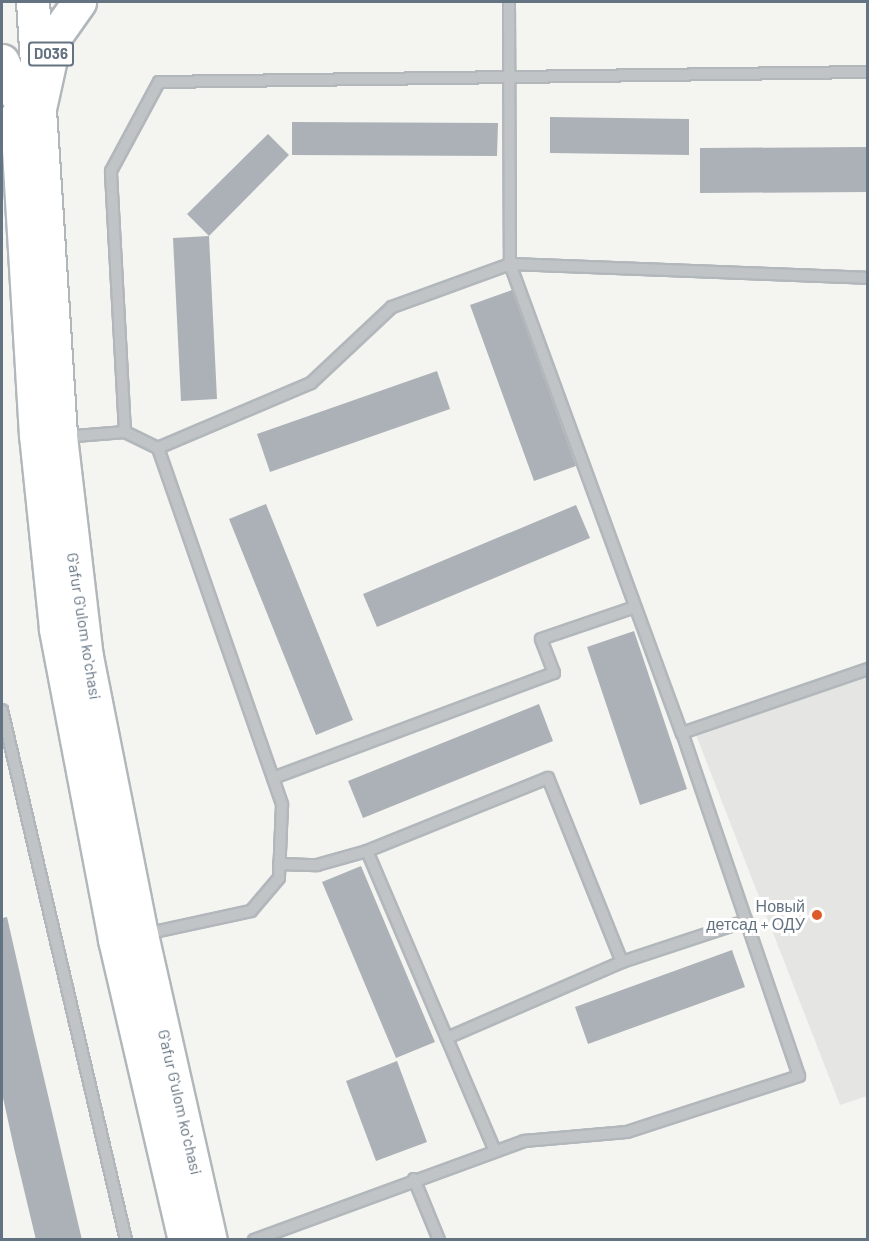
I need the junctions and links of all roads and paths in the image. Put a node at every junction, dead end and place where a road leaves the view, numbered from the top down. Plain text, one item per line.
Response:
1 (15, 2) edge
2 (33, 2) edge
3 (79, 2) edge
4 (509, 2) edge
5 (2, 61) edge
6 (867, 72) edge
7 (512, 75) junction
8 (27, 103) junction
9 (510, 264) junction
10 (867, 278) edge
11 (125, 432) junction
12 (61, 437) junction
13 (158, 448) junction
14 (635, 607) junction
15 (867, 669) edge
16 (2, 710) edge
17 (682, 733) junction
18 (273, 778) junction
19 (367, 851) junction
20 (279, 864) junction
21 (746, 921) junction
22 (128, 937) junction
23 (622, 962) junction
24 (447, 1038) junction
25 (495, 1151) junction
26 (414, 1179) junction
27 (126, 1239) edge
28 (185, 1239) edge
29 (211, 1239) edge
30 (254, 1239) edge
31 (439, 1239) edge

1 - 8 main road, Gʻafur Gʻulom koʻchasi / D036
2 - 8 main road, Gʻafur Gʻulom koʻchasi / D036
3 - 8 main road, D036
4 - 7 lane
5 - 8 main road, D036
6 - 7 lane
7 - 9 lane
7 - 11 lane
8 - 12 main road, Gʻafur Gʻulom koʻchasi / D036
8 - 22 main road, Gʻafur Gʻulom koʻchasi / D036
9 - 10 lane
9 - 13 lane
9 - 14 lane
11 - 12 lane
11 - 13 lane
12 - 22 main road, Gʻafur Gʻulom koʻchasi / D036
13 - 18 lane
14 - 17 lane
14 - 18 lane
15 - 17 lane
16 - 27 lane
17 - 21 lane
18 - 20 lane
19 - 20 lane
19 - 23 lane
19 - 24 lane
20 - 22 lane
21 - 23 lane
21 - 25 lane
22 - 28 main road, Gʻafur Gʻulom koʻchasi / D036
22 - 29 main road, Gʻafur Gʻulom koʻchasi / D036
23 - 24 lane
24 - 25 lane
25 - 26 lane
26 - 30 lane
26 - 31 lane

